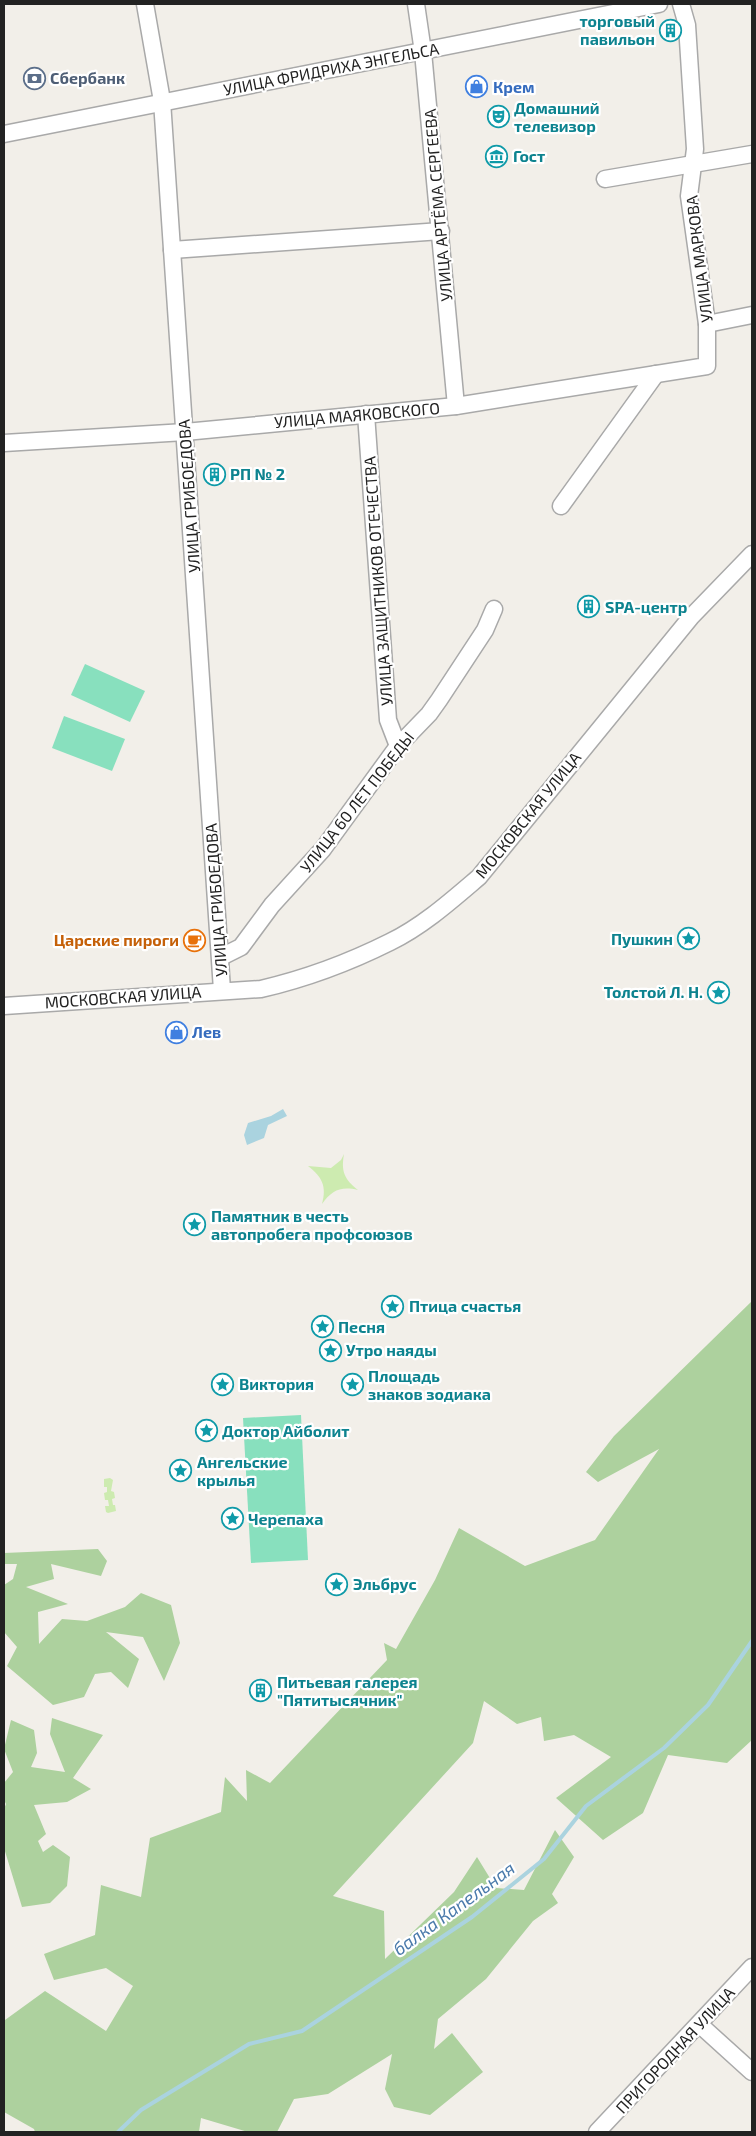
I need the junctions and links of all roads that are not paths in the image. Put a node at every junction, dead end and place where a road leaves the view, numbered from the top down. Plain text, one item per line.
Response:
1 (145, 4) edge
2 (416, 4) edge
3 (659, 4) edge
4 (681, 4) edge
5 (423, 52) junction
6 (162, 101) junction
7 (4, 134) edge
8 (752, 154) edge
9 (693, 165) junction
10 (605, 179) dead end
11 (441, 232) junction
12 (172, 250) junction
13 (752, 315) edge
14 (707, 324) junction
15 (707, 366) joint
16 (656, 374) junction
17 (456, 406) junction
18 (366, 414) junction
19 (185, 432) junction
20 (4, 443) edge
21 (561, 506) dead end
22 (752, 554) edge
23 (494, 609) dead end
24 (398, 746) junction
25 (221, 957) junction
26 (222, 990) junction
27 (4, 1006) edge
28 (752, 1967) edge
29 (699, 2024) junction
30 (752, 2072) edge
31 (597, 2132) edge

1 - 6 street, УЛИЦА ГРИБОЕДОВА
2 - 5 street, УЛИЦА АРТЁМА СЕРГЕЕВА
3 - 5 street, УЛИЦА ФРИДРИХА ЭНГЕЛЬСА
4 - 9 street, УЛИЦА МАРКОВА
5 - 6 street, УЛИЦА ФРИДРИХА ЭНГЕЛЬСА
5 - 11 street, УЛИЦА АРТЁМА СЕРГЕЕВА
6 - 7 street, УЛИЦА ФРИДРИХА ЭНГЕЛЬСА
6 - 12 street, УЛИЦА ГРИБОЕДОВА
8 - 9 street
9 - 10 street
9 - 14 street, УЛИЦА МАРКОВА
11 - 12 street
11 - 17 street, УЛИЦА АРТЁМА СЕРГЕЕВА
12 - 19 street, УЛИЦА ГРИБОЕДОВА
13 - 14 street
14 - 15 street, УЛИЦА МАРКОВА
15 - 16 street, УЛИЦА МАЯКОВСКОГО
16 - 17 street, УЛИЦА МАЯКОВСКОГО
16 - 21 street
17 - 18 street, УЛИЦА МАЯКОВСКОГО
18 - 19 street, УЛИЦА МАЯКОВСКОГО
18 - 24 street, УЛИЦА ЗАЩИТНИКОВ ОТЕЧЕСТВА
19 - 20 street, УЛИЦА МАЯКОВСКОГО
19 - 25 street, УЛИЦА ГРИБОЕДОВА
22 - 26 street, МОСКОВСКАЯ УЛИЦА
23 - 24 street, УЛИЦА 60 ЛЕТ ПОБЕДЫ
24 - 25 street, УЛИЦА 60 ЛЕТ ПОБЕДЫ
25 - 26 street, УЛИЦА ГРИБОЕДОВА
26 - 27 street, МОСКОВСКАЯ УЛИЦА
28 - 29 street, ПРИГОРОДНАЯ УЛИЦА
29 - 30 street
29 - 31 street, ПРИГОРОДНАЯ УЛИЦА

